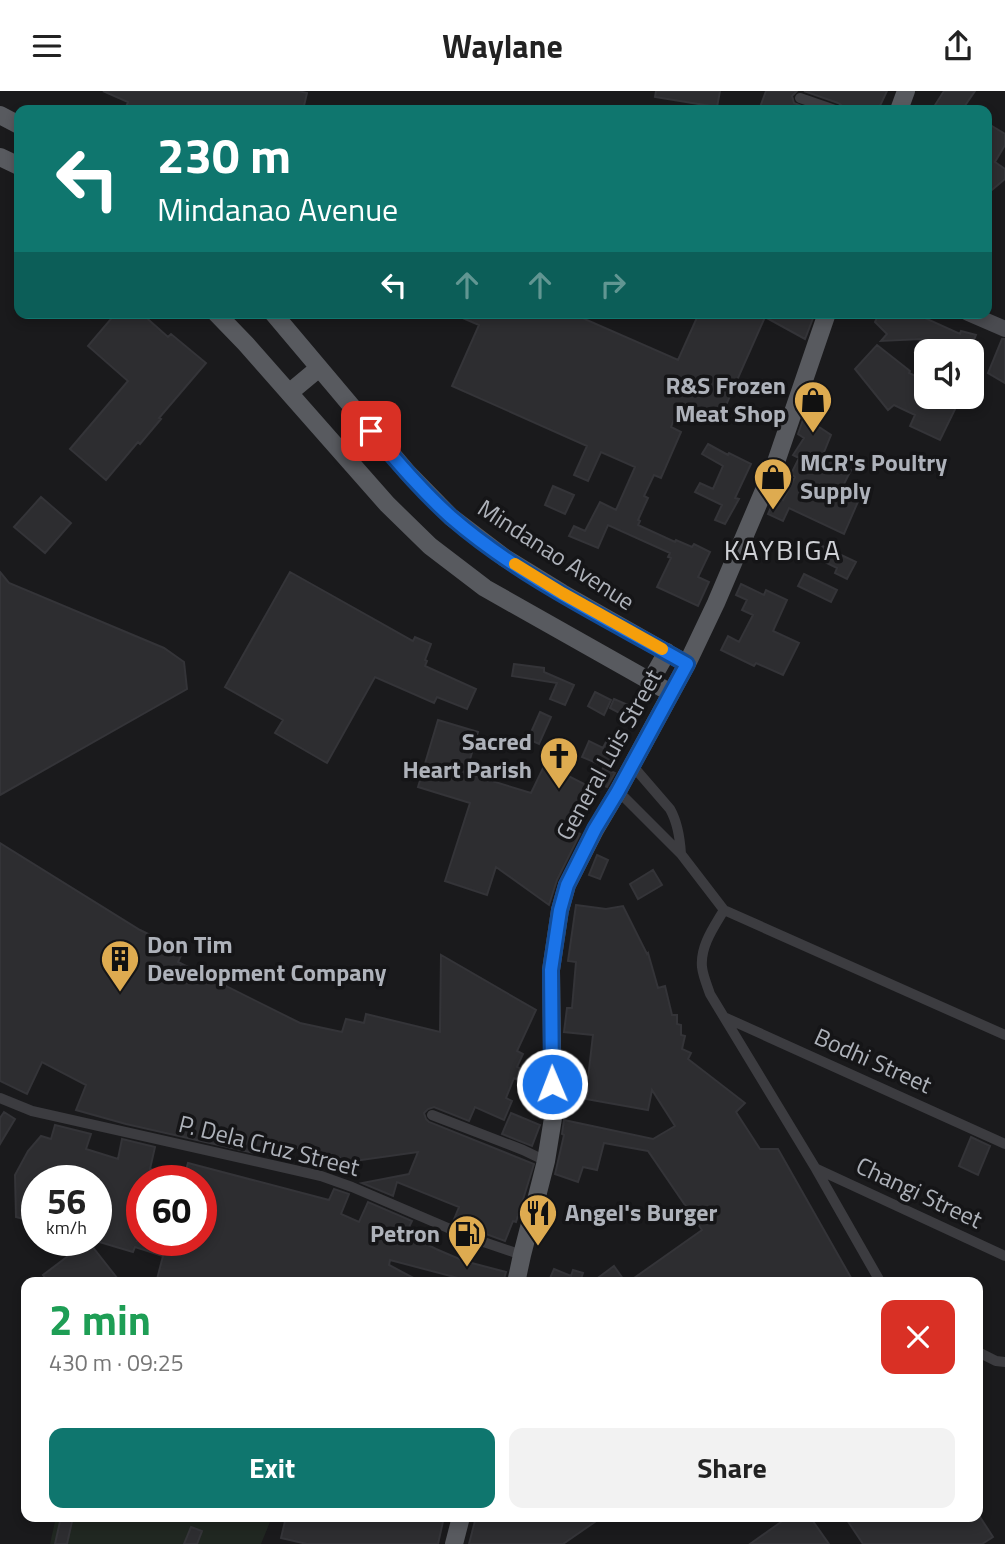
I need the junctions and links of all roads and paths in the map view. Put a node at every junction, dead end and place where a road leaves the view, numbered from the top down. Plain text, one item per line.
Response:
1 (800, 98) dead end
2 (820, 105) edge
3 (222, 319) edge
4 (278, 319) edge
5 (825, 319) edge
6 (982, 319) edge
7 (1005, 329) edge
8 (319, 368) junction
9 (289, 393) junction
10 (667, 652) junction
11 (687, 664) junction
12 (650, 682) junction
13 (671, 693) junction
14 (632, 765) junction
15 (618, 791) junction
16 (681, 855) junction
17 (724, 910) junction
18 (724, 1017) junction
19 (1005, 1035) edge
20 (0, 1098) edge
21 (432, 1115) dead end
22 (1005, 1144) edge
23 (546, 1161) junction
24 (816, 1169) junction
25 (522, 1255) junction
26 (1005, 1256) edge
27 (517, 1277) edge
28 (878, 1277) edge
29 (983, 1354) edge
30 (1005, 1362) edge
31 (460, 1522) edge
32 (454, 1544) edge

1 - 2 street
3 - 9 main road
4 - 8 main road, Mindanao Avenue
5 - 11 main road, General Luis Street
6 - 7 street
8 - 9 main road
8 - 10 main road, Mindanao Avenue
9 - 12 main road
10 - 11 main road, Mindanao Avenue
10 - 12 main road
11 - 13 main road, General Luis Street
12 - 13 main road
13 - 14 main road, General Luis Street
14 - 15 main road, General Luis Street
14 - 16 street
15 - 16 street
15 - 23 main road, General Luis Street
16 - 17 street
17 - 18 street
17 - 19 street
18 - 22 street, Bodhi Street
18 - 24 street
20 - 25 street, P. Dela Cruz Street
21 - 23 street
23 - 25 main road, General Luis Street
24 - 26 street, Changi Street
24 - 28 street
25 - 27 main road, General Luis Street
29 - 30 street
31 - 32 main road

